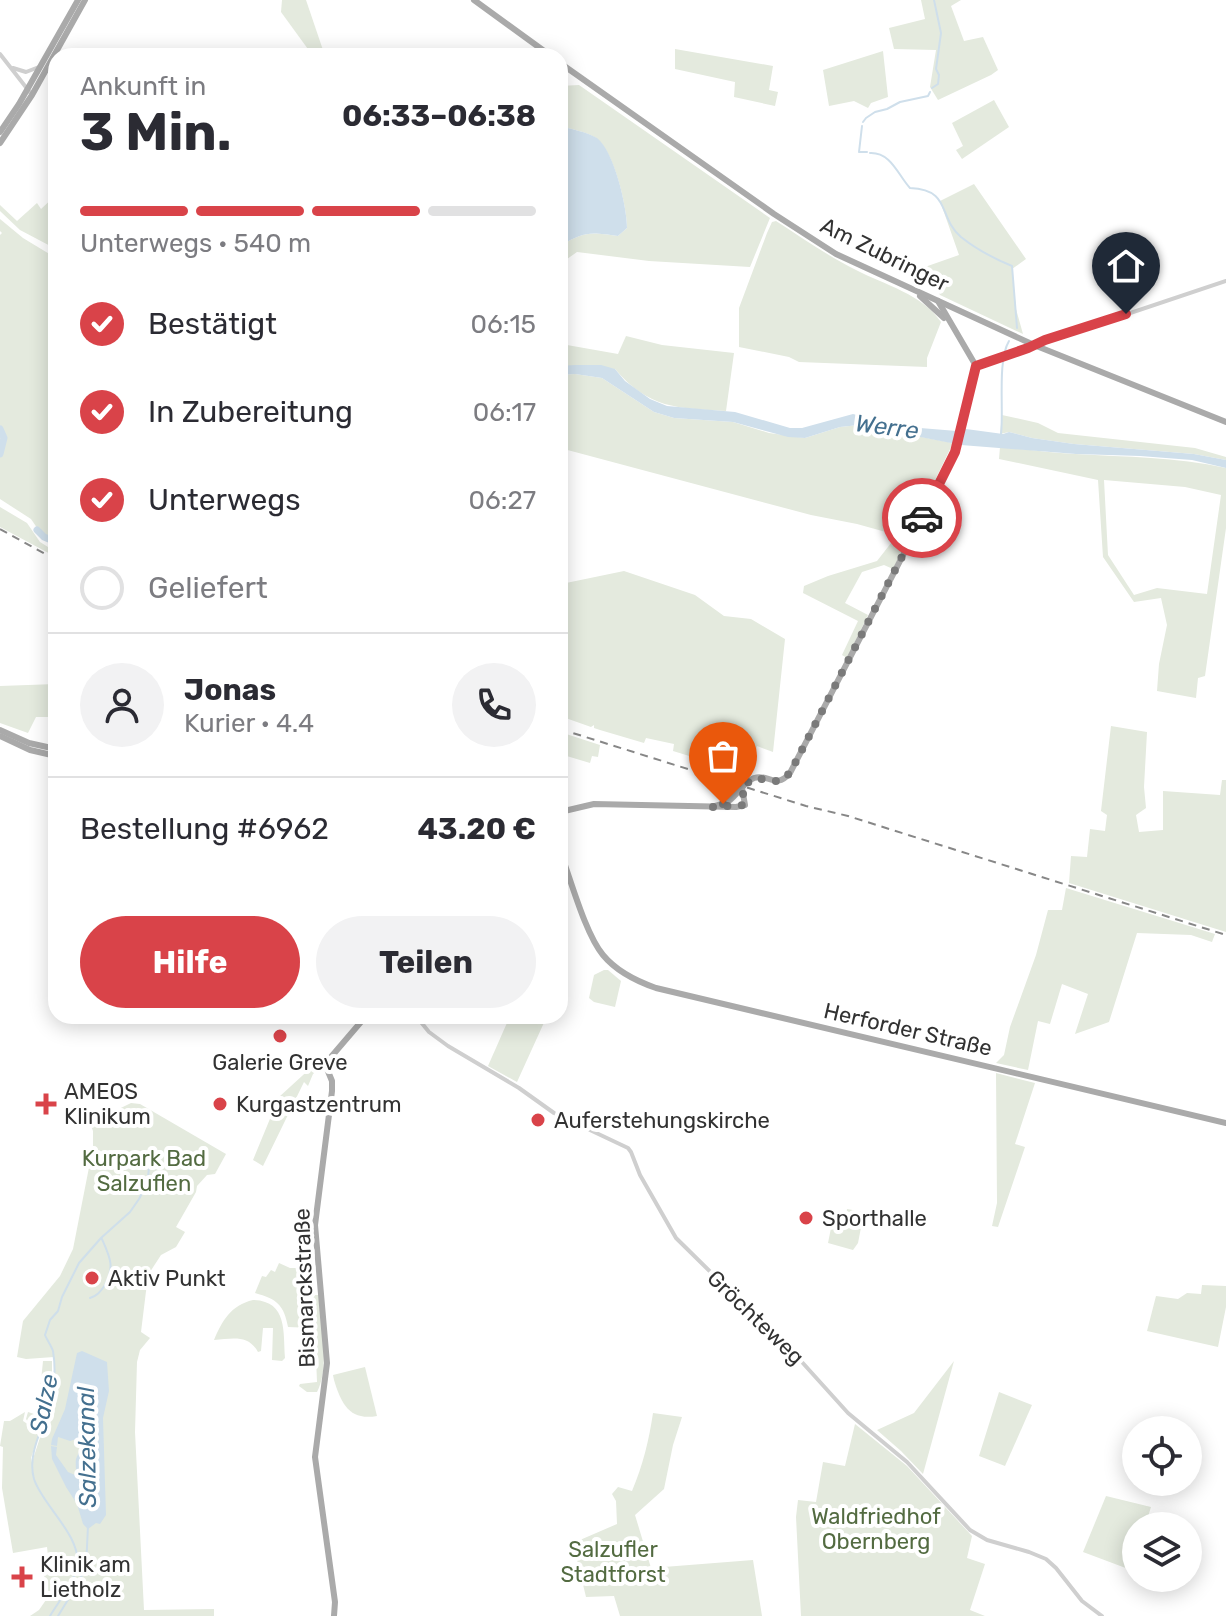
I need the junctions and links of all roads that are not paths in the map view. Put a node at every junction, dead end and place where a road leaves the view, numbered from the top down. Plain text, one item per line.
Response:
1 (78, 0) edge
2 (85, 0) edge
3 (474, 0) edge
4 (51, 48) edge
5 (56, 48) edge
6 (540, 48) edge
7 (0, 54) edge
8 (48, 54) edge
9 (48, 62) edge
10 (41, 66) junction
11 (10, 67) junction
12 (568, 69) edge
13 (30, 92) junction
14 (0, 132) edge
15 (0, 143) edge
16 (1226, 281) edge
17 (914, 291) junction
18 (938, 301) junction
19 (951, 324) junction
20 (1034, 345) junction
21 (976, 366) junction
22 (1226, 422) edge
23 (0, 730) edge
24 (0, 736) edge
25 (48, 747) edge
26 (48, 754) edge
27 (742, 788) junction
28 (711, 807) junction
29 (568, 810) edge
30 (568, 872) edge
31 (359, 1024) edge
32 (422, 1024) edge
33 (1226, 1123) edge
34 (334, 1616) edge
35 (1102, 1616) edge

1 - 4 main road
2 - 5 main road
3 - 6 main road
7 - 11 street
8 - 10 main road
9 - 13 main road
10 - 11 street
10 - 13 main road
11 - 13 street
12 - 17 main road, Am Zubringer
13 - 14 main road
13 - 15 main road
16 - 20 street
17 - 18 main road, Am Zubringer
17 - 19 main road
18 - 19 main road
18 - 20 main road, Am Zubringer
19 - 21 main road
20 - 21 main road
20 - 22 main road, Am Zubringer
21 - 27 main road
23 - 25 main road
24 - 26 main road
27 - 28 main road
27 - 28 main road
28 - 29 main road
30 - 33 main road, Herforder Straße
31 - 34 main road, Bismarckstraße
32 - 35 street, Gröchteweg

